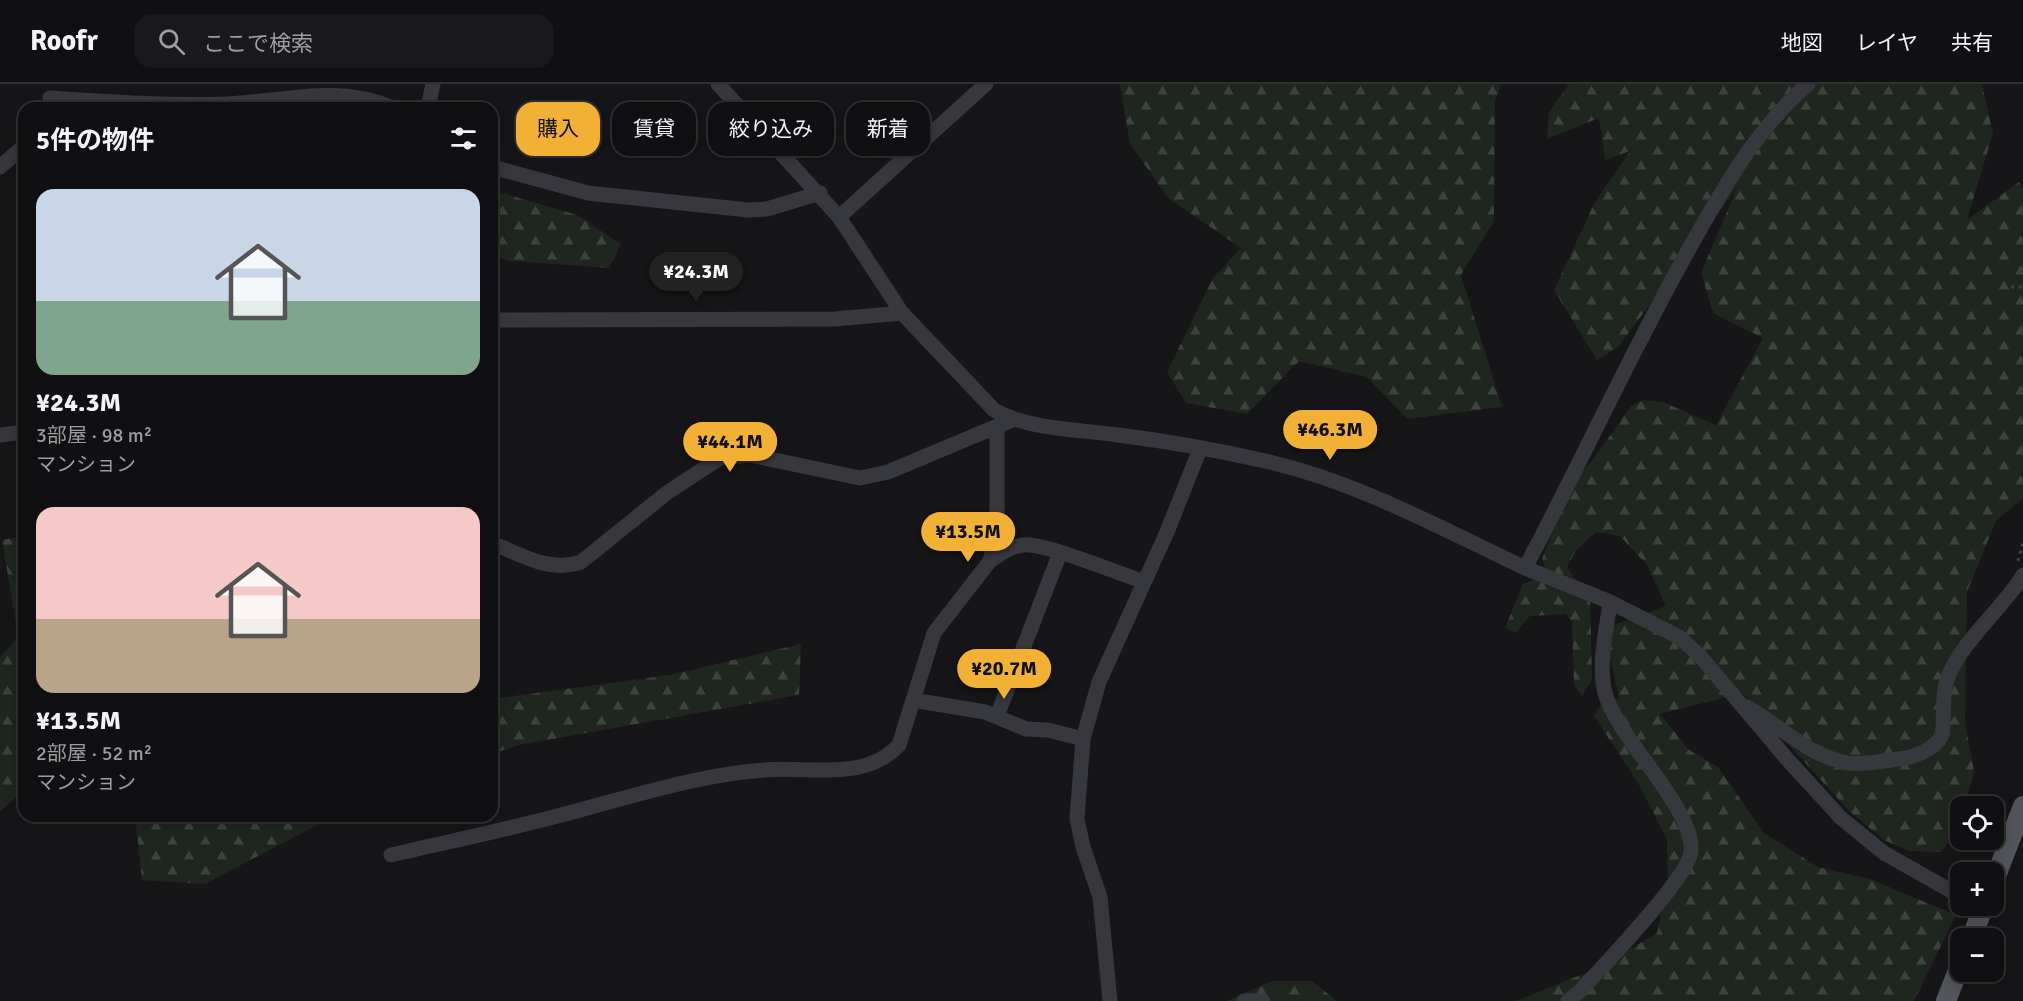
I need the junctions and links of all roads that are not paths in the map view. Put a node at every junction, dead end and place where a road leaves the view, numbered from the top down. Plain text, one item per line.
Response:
1 (432, 84) edge
2 (718, 84) edge
3 (986, 84) edge
4 (1808, 84) edge
5 (51, 97) edge
6 (95, 102) edge
7 (247, 102) edge
8 (381, 102) edge
9 (429, 102) edge
10 (18, 151) edge
11 (0, 167) edge
12 (498, 169) edge
13 (820, 193) junction
14 (839, 217) junction
15 (902, 313) junction
16 (498, 320) edge
17 (1012, 420) junction
18 (997, 428) junction
19 (18, 433) edge
20 (0, 435) edge
21 (1200, 449) junction
22 (498, 546) edge
23 (1060, 553) junction
24 (990, 561) junction
25 (1525, 568) junction
26 (2023, 575) edge
27 (1143, 581) junction
28 (1610, 603) junction
29 (913, 699) junction
30 (1740, 703) junction
31 (997, 716) junction
32 (1083, 739) junction
33 (2023, 806) edge
34 (391, 855) dead end
35 (2001, 862) edge
36 (1950, 891) edge
37 (1954, 982) edge
38 (1110, 1001) edge
39 (1244, 1001) edge
40 (1263, 1001) edge
41 (1568, 1001) edge
42 (1947, 1001) edge

1 - 9 street
2 - 13 street
3 - 14 street
4 - 25 street
5 - 6 street
7 - 8 street
10 - 11 street
12 - 13 street
13 - 14 street
14 - 15 street
15 - 16 street
15 - 17 street
17 - 18 street
17 - 21 street
18 - 22 street
18 - 24 street
19 - 20 street
21 - 25 street
21 - 27 street
23 - 24 street
23 - 27 street
23 - 31 street
24 - 29 street
25 - 28 street
26 - 30 street
27 - 32 street
28 - 30 street
28 - 41 street
29 - 31 street
29 - 34 street
30 - 36 street
31 - 32 street
32 - 38 street
33 - 35 main road
37 - 42 main road
39 - 40 street

